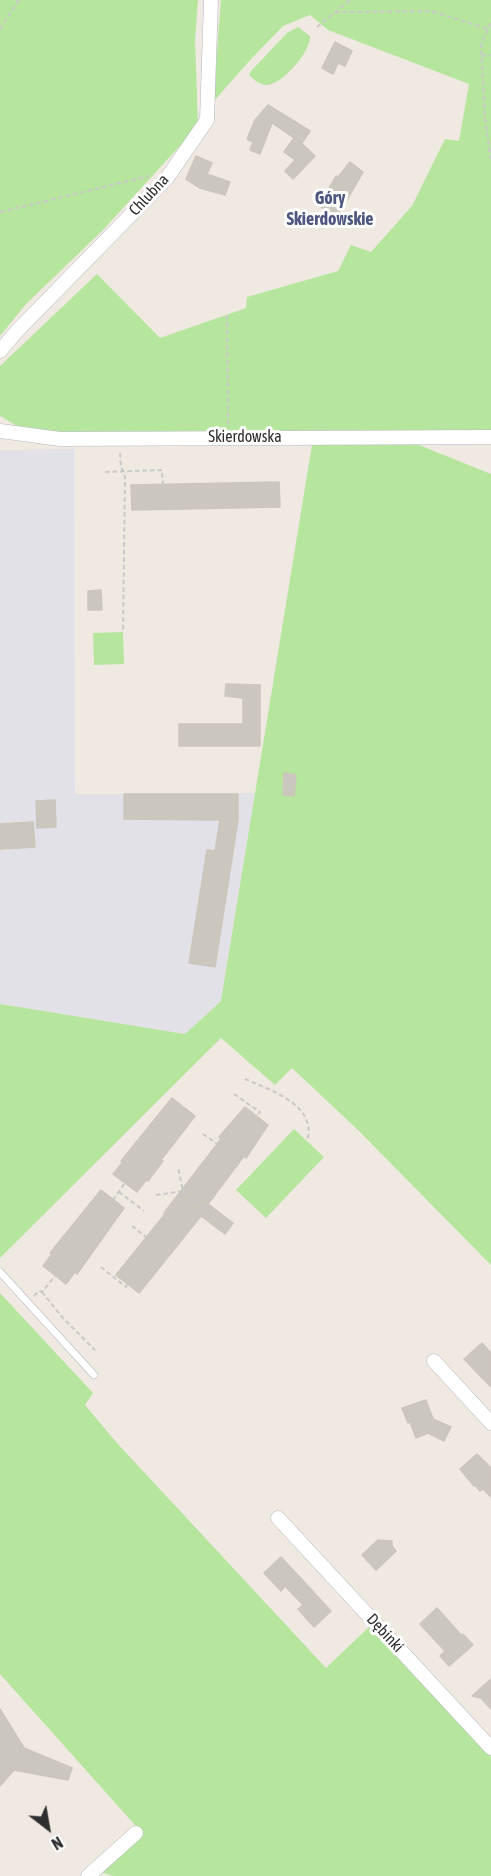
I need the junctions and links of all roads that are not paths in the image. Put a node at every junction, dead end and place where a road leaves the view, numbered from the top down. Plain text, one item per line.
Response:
1 (212, 0) edge
2 (0, 351) edge
3 (0, 431) edge
4 (491, 437) edge
5 (0, 1272) edge
6 (434, 1361) dead end
7 (94, 1375) dead end
8 (491, 1423) edge
9 (278, 1518) dead end
10 (491, 1748) edge
11 (136, 1833) dead end
12 (88, 1876) edge

1 - 2 street, Chlubna
3 - 4 street, Skierdowska
5 - 7 lane
6 - 8 street
9 - 10 street, Dębinki
11 - 12 street

